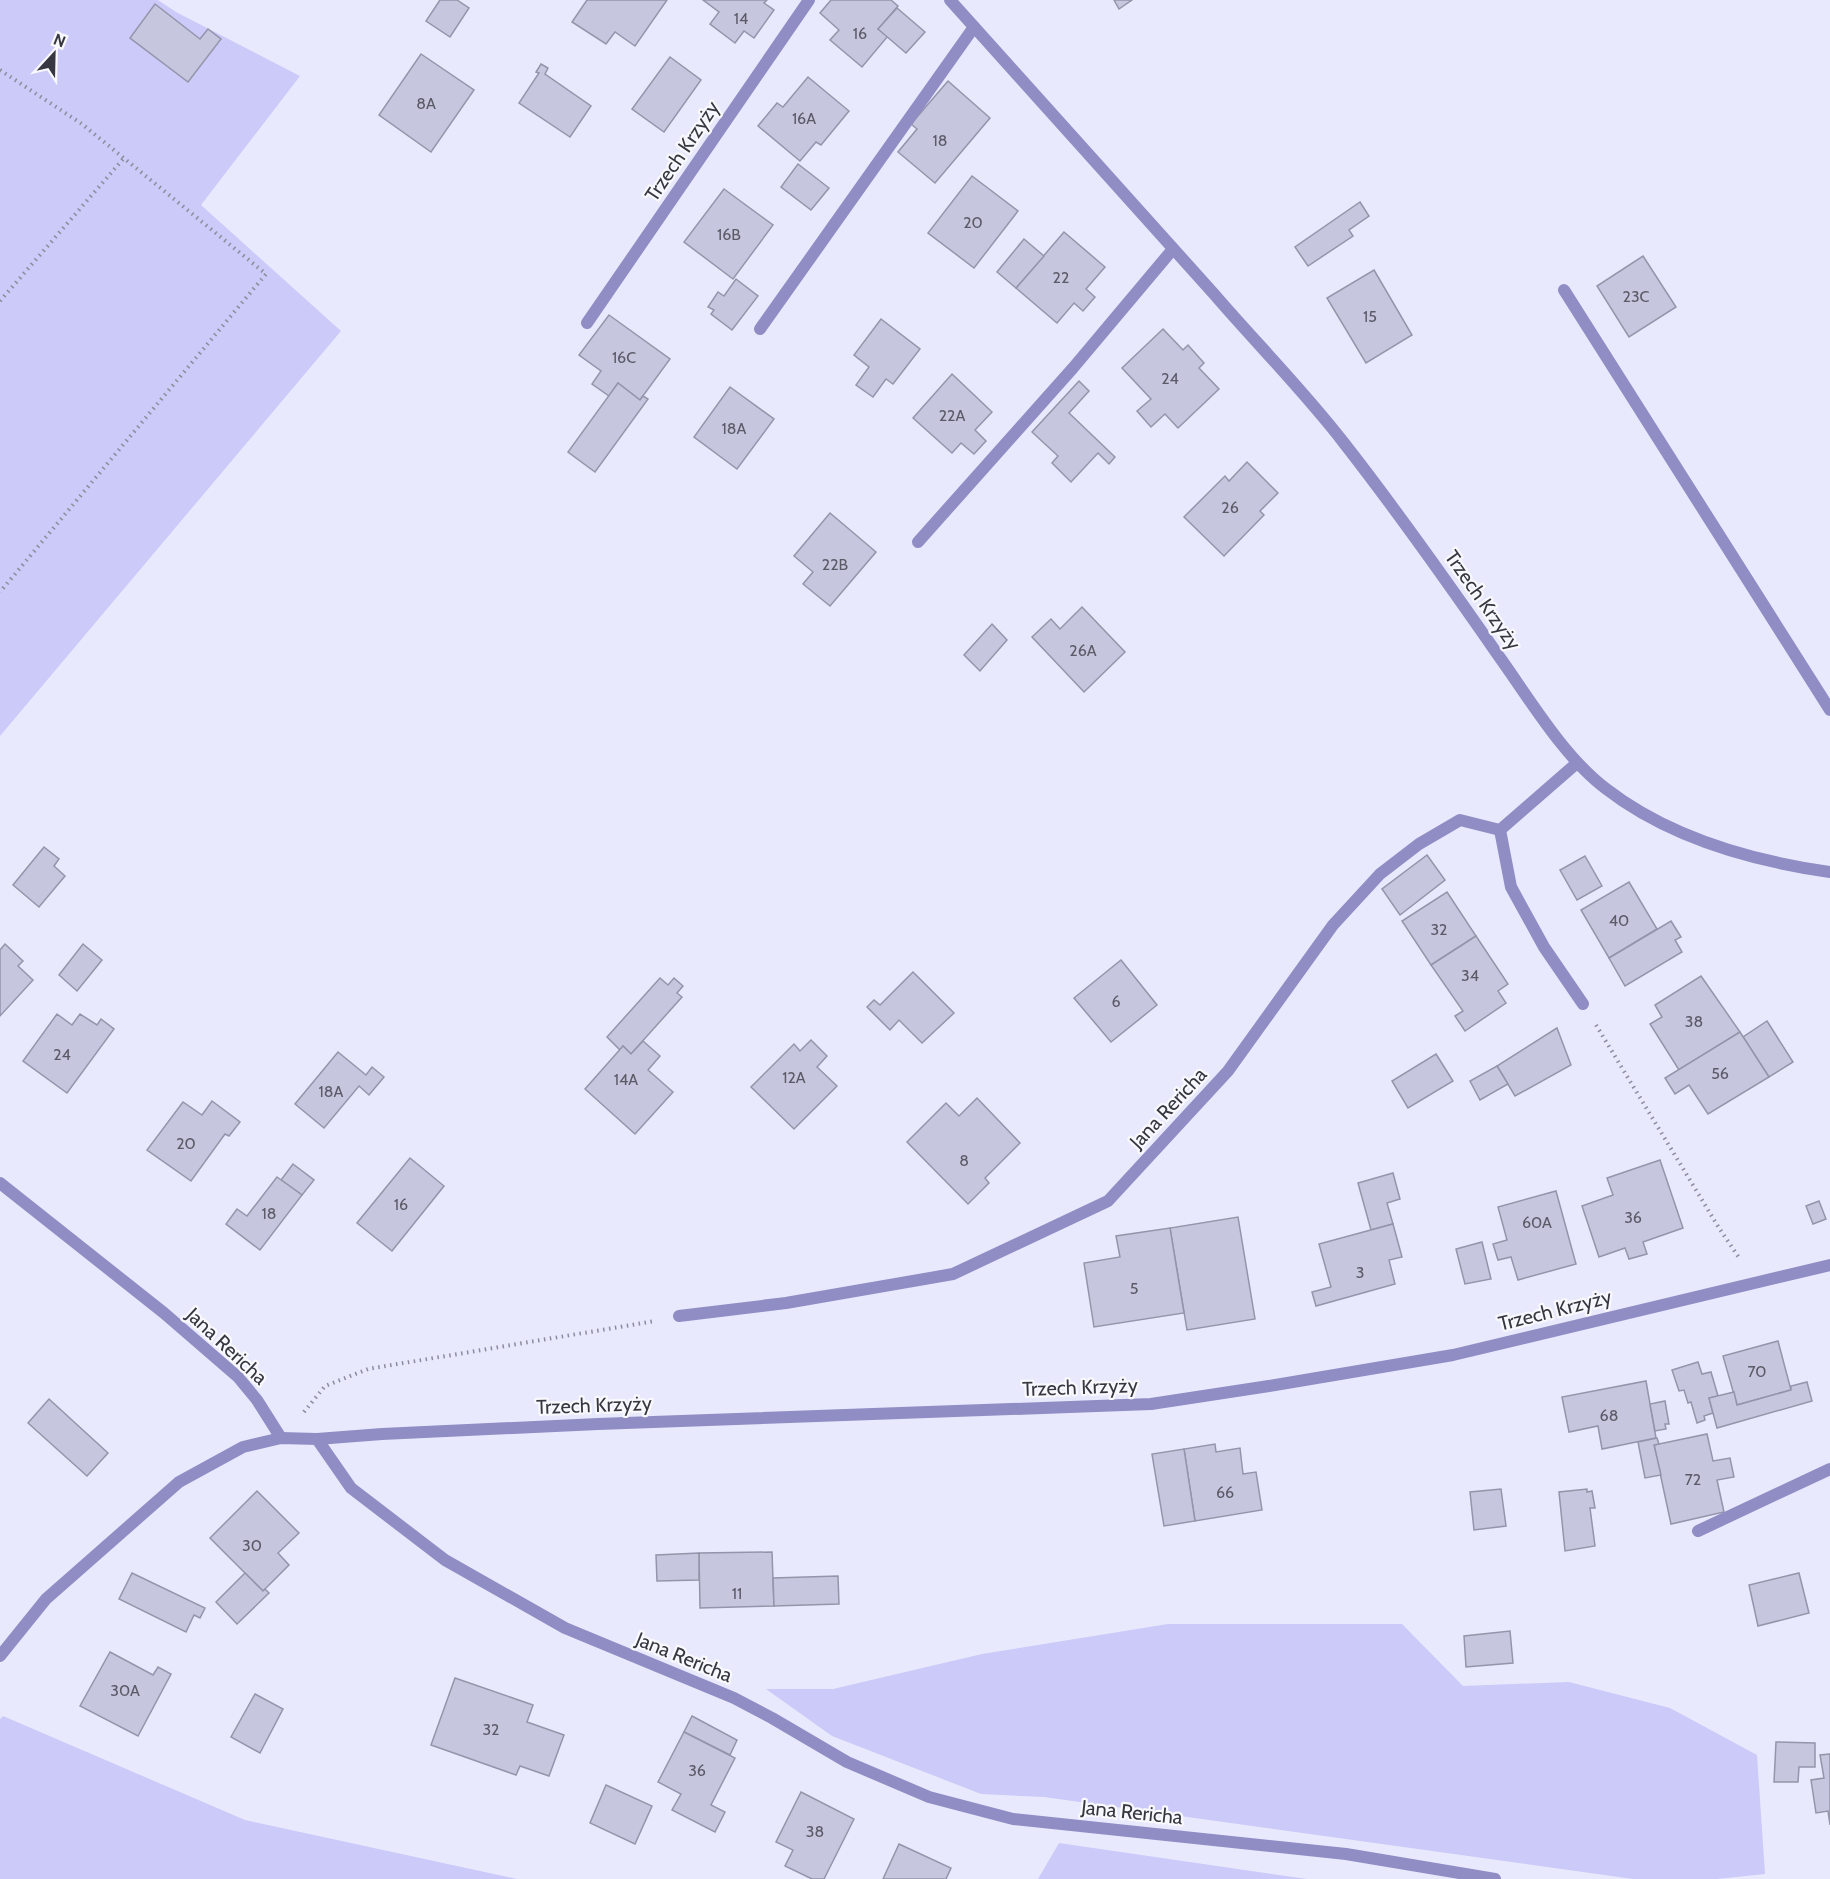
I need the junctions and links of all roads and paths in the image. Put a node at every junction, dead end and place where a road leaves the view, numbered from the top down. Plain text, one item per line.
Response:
1 (809, 0) edge
2 (950, 0) edge
3 (974, 27) junction
4 (0, 70) edge
5 (124, 158) junction
6 (1173, 249) junction
7 (1564, 290) dead end
8 (0, 301) edge
9 (587, 324) dead end
10 (760, 329) dead end
11 (918, 542) dead end
12 (0, 592) edge
13 (1830, 710) edge
14 (1577, 763) junction
15 (1500, 830) junction
16 (1830, 872) edge
17 (1582, 1004) joint
18 (0, 1183) edge
19 (1830, 1266) edge
20 (1756, 1282) junction
21 (679, 1316) joint
22 (281, 1438) junction
23 (317, 1439) junction
24 (1830, 1469) edge
25 (1698, 1531) dead end
26 (0, 1656) edge
27 (1495, 1879) edge

1 - 9 street, Trzech Krzyży
2 - 3 street, Trzech Krzyży
3 - 6 street, Trzech Krzyży
3 - 10 street
4 - 5 path
5 - 8 path
5 - 12 path
6 - 11 street
6 - 14 street, Trzech Krzyży
7 - 13 street
14 - 15 street
14 - 16 street, Trzech Krzyży
15 - 17 street
15 - 21 street, Jana Rericha
17 - 20 path
18 - 22 street, Jana Rericha
19 - 20 street, Trzech Krzyży
20 - 23 street, Trzech Krzyży
21 - 22 path
22 - 23 street
22 - 26 street
23 - 27 street, Jana Rericha
24 - 25 street

